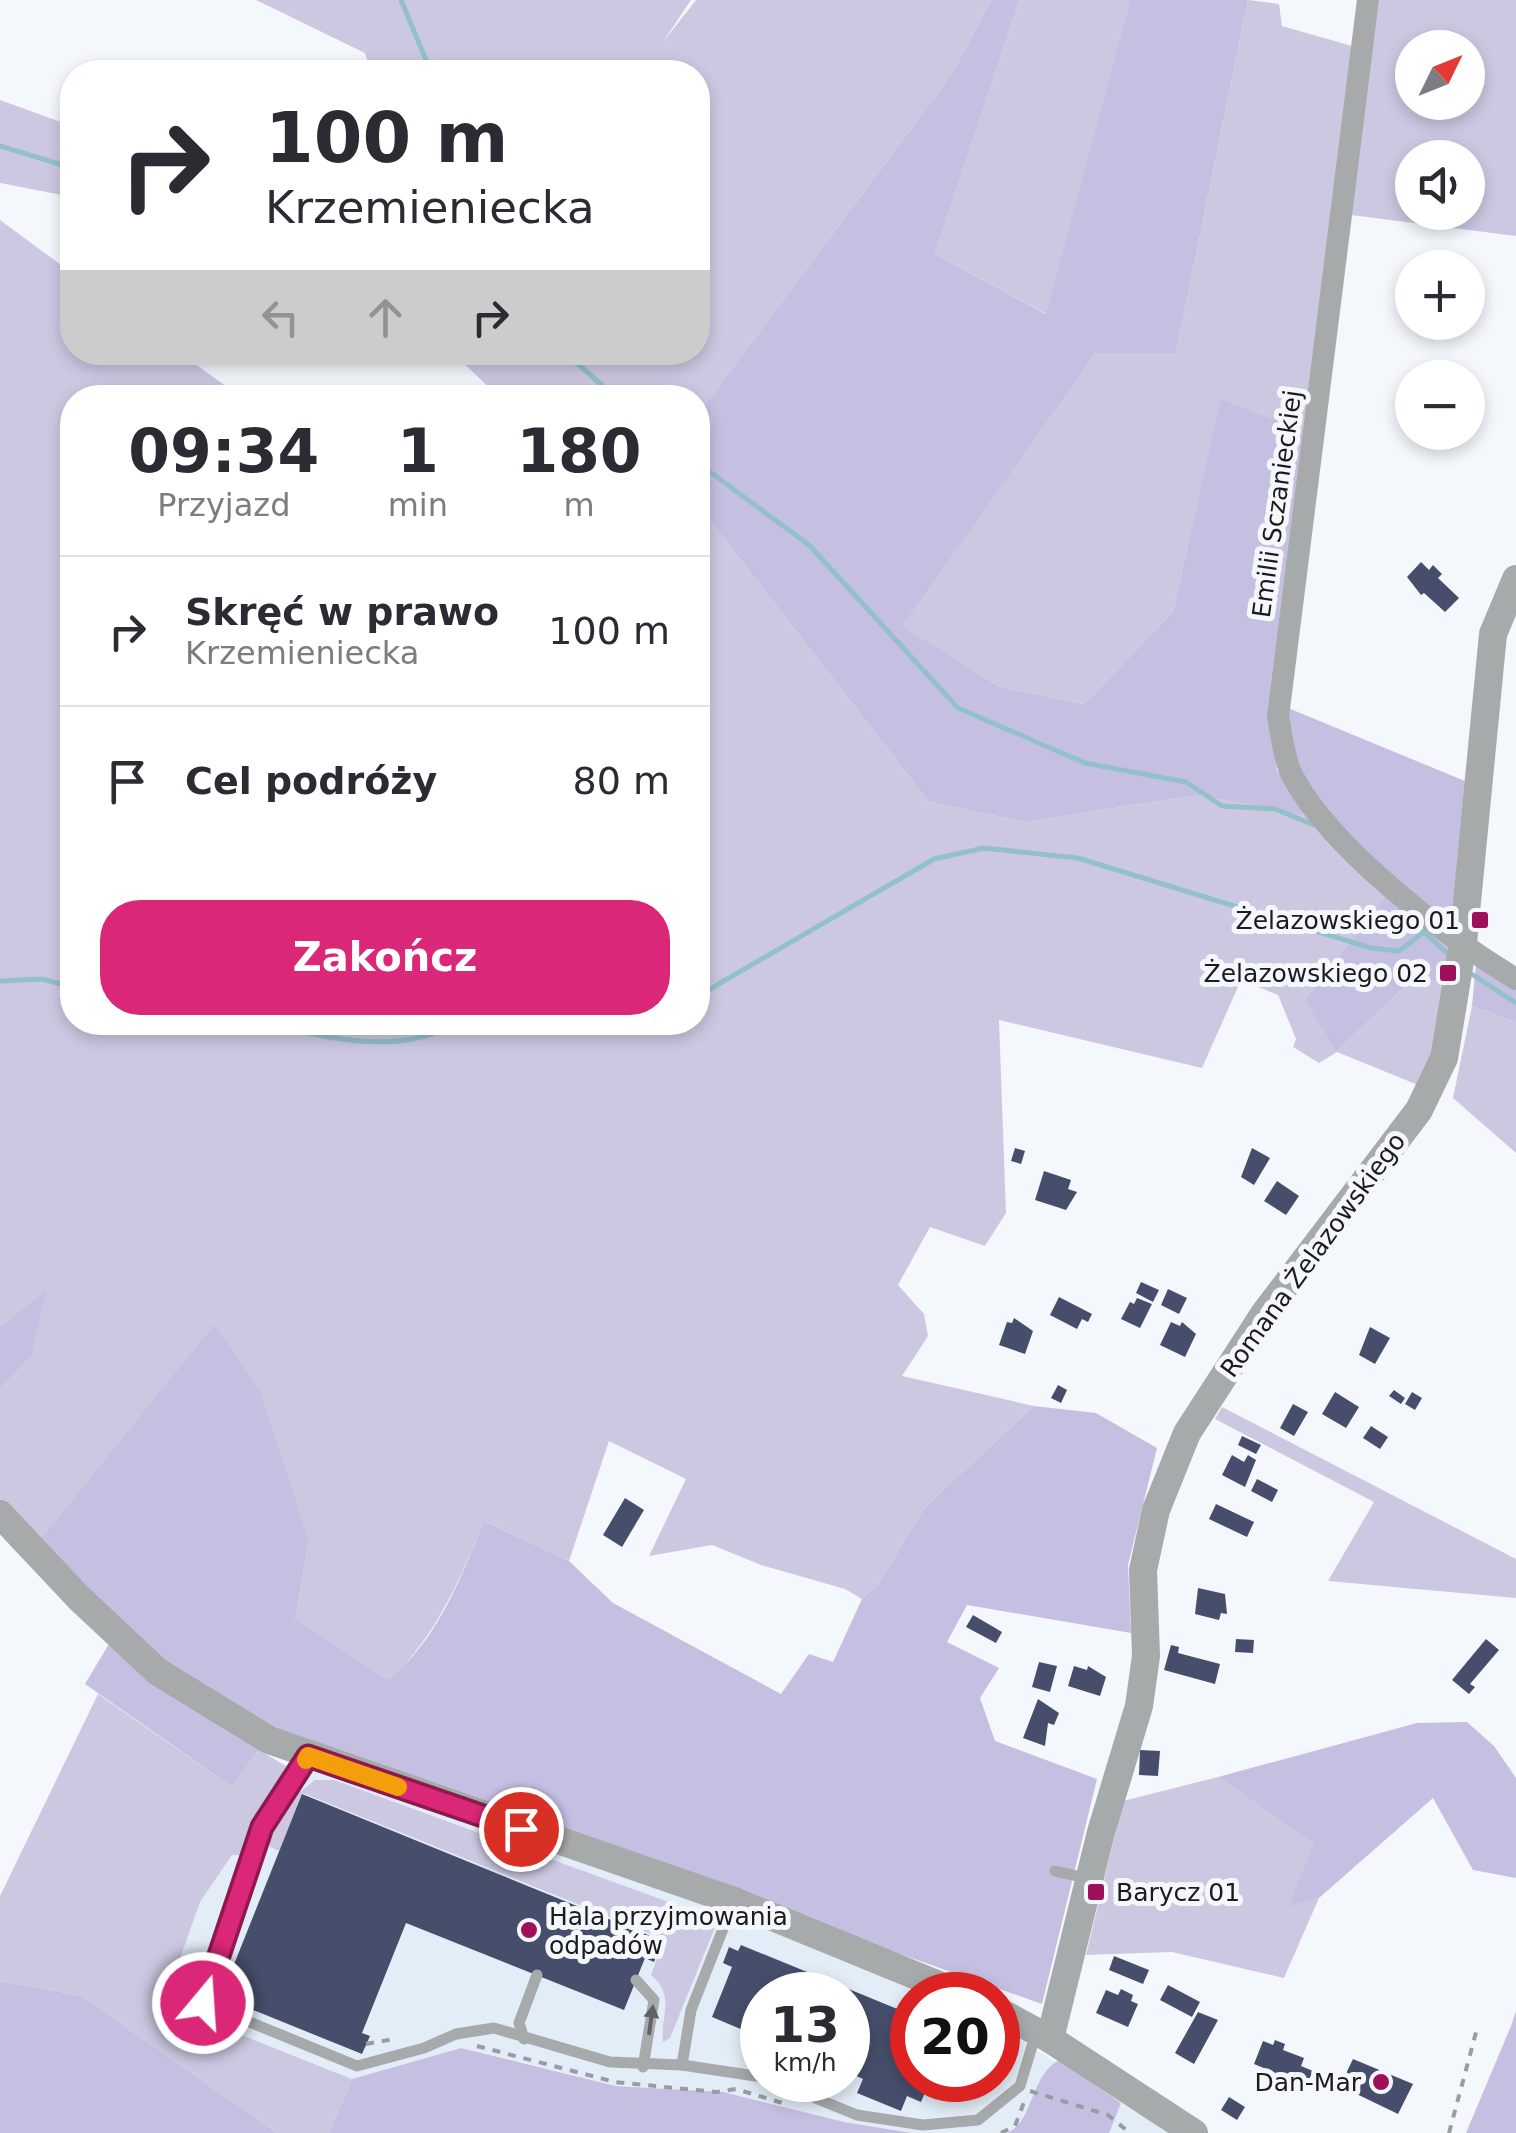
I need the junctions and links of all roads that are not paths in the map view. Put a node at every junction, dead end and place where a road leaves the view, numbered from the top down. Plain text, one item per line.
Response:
1 (1368, 0) edge
2 (1516, 579) edge
3 (1461, 958) junction
4 (1516, 979) edge
5 (0, 1514) edge
6 (308, 1756) junction
7 (1054, 1871) dead end
8 (1090, 1879) junction
9 (734, 1901) junction
10 (907, 1972) edge
11 (537, 1975) dead end
12 (636, 1980) dead end
13 (1020, 2023) edge
14 (1043, 2035) junction
15 (524, 2039) junction
16 (682, 2065) junction
17 (643, 2067) junction
18 (740, 2074) edge
19 (825, 2102) edge
20 (1183, 2130) edge

1 - 3 street, Emilii Sczanieckiej
2 - 3 street, Romana Żelazowskiego
3 - 4 street, Emilii Sczanieckiej
3 - 8 street, Romana Żelazowskiego
5 - 6 street
6 - 9 street
6 - 15 lane
7 - 8 lane
8 - 14 street, Romana Żelazowskiego
9 - 10 street
9 - 16 lane
11 - 15 lane
17 -> 12 lane
13 - 14 street
14 - 19 lane
14 - 20 street
15 - 17 lane
16 - 17 lane
16 - 18 lane

